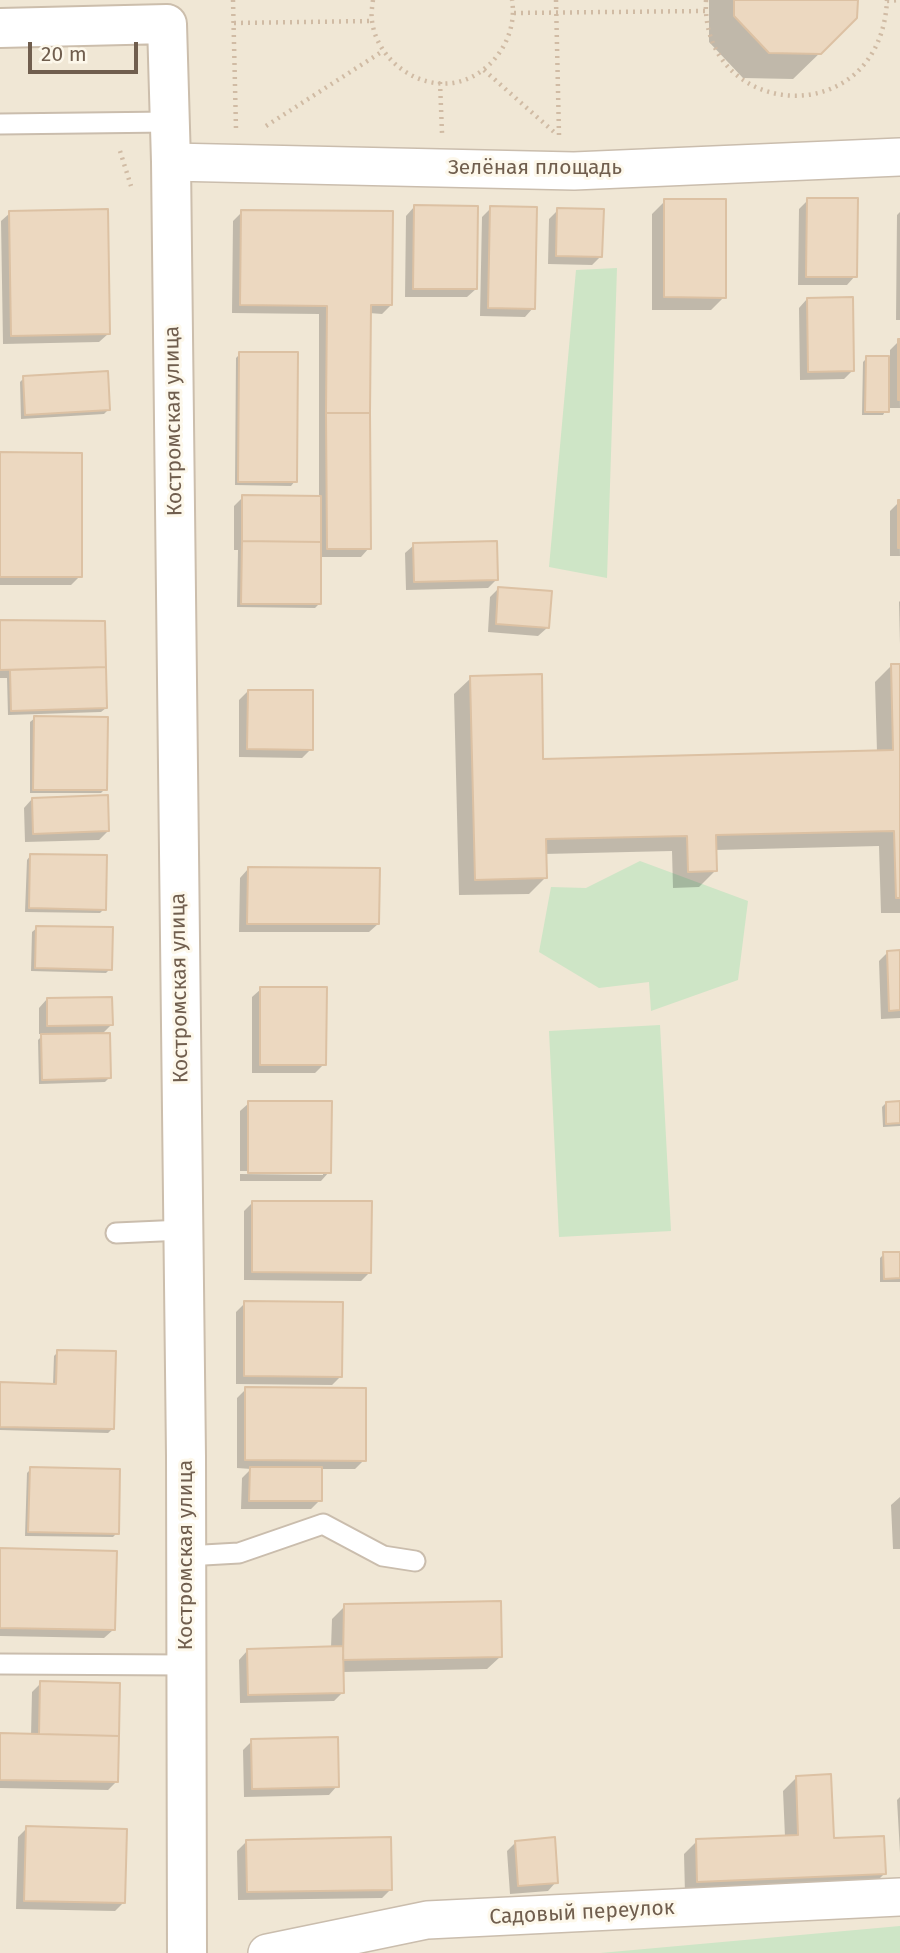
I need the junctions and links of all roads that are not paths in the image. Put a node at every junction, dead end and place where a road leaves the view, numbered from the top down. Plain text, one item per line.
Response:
1 (166, 12) edge
2 (0, 28) edge
3 (169, 122) junction
4 (0, 124) edge
5 (900, 157) edge
6 (171, 162) junction
7 (183, 1230) junction
8 (116, 1233) dead end
9 (186, 1556) junction
10 (415, 1560) dead end
11 (0, 1664) edge
12 (186, 1665) junction
13 (900, 1898) edge
14 (187, 1953) edge
15 (267, 1953) edge

1 - 2 main road
1 - 3 main road, Костромская улица
3 - 4 lane
3 - 6 main road, Костромская улица
5 - 6 street, Зелёная площадь
6 - 7 main road, Костромская улица
7 - 8 lane
7 - 9 main road, Костромская улица
9 - 10 lane
9 - 12 main road, Костромская улица
11 - 12 lane
12 - 14 main road, Костромская улица
13 - 15 street, Садовый переулок

